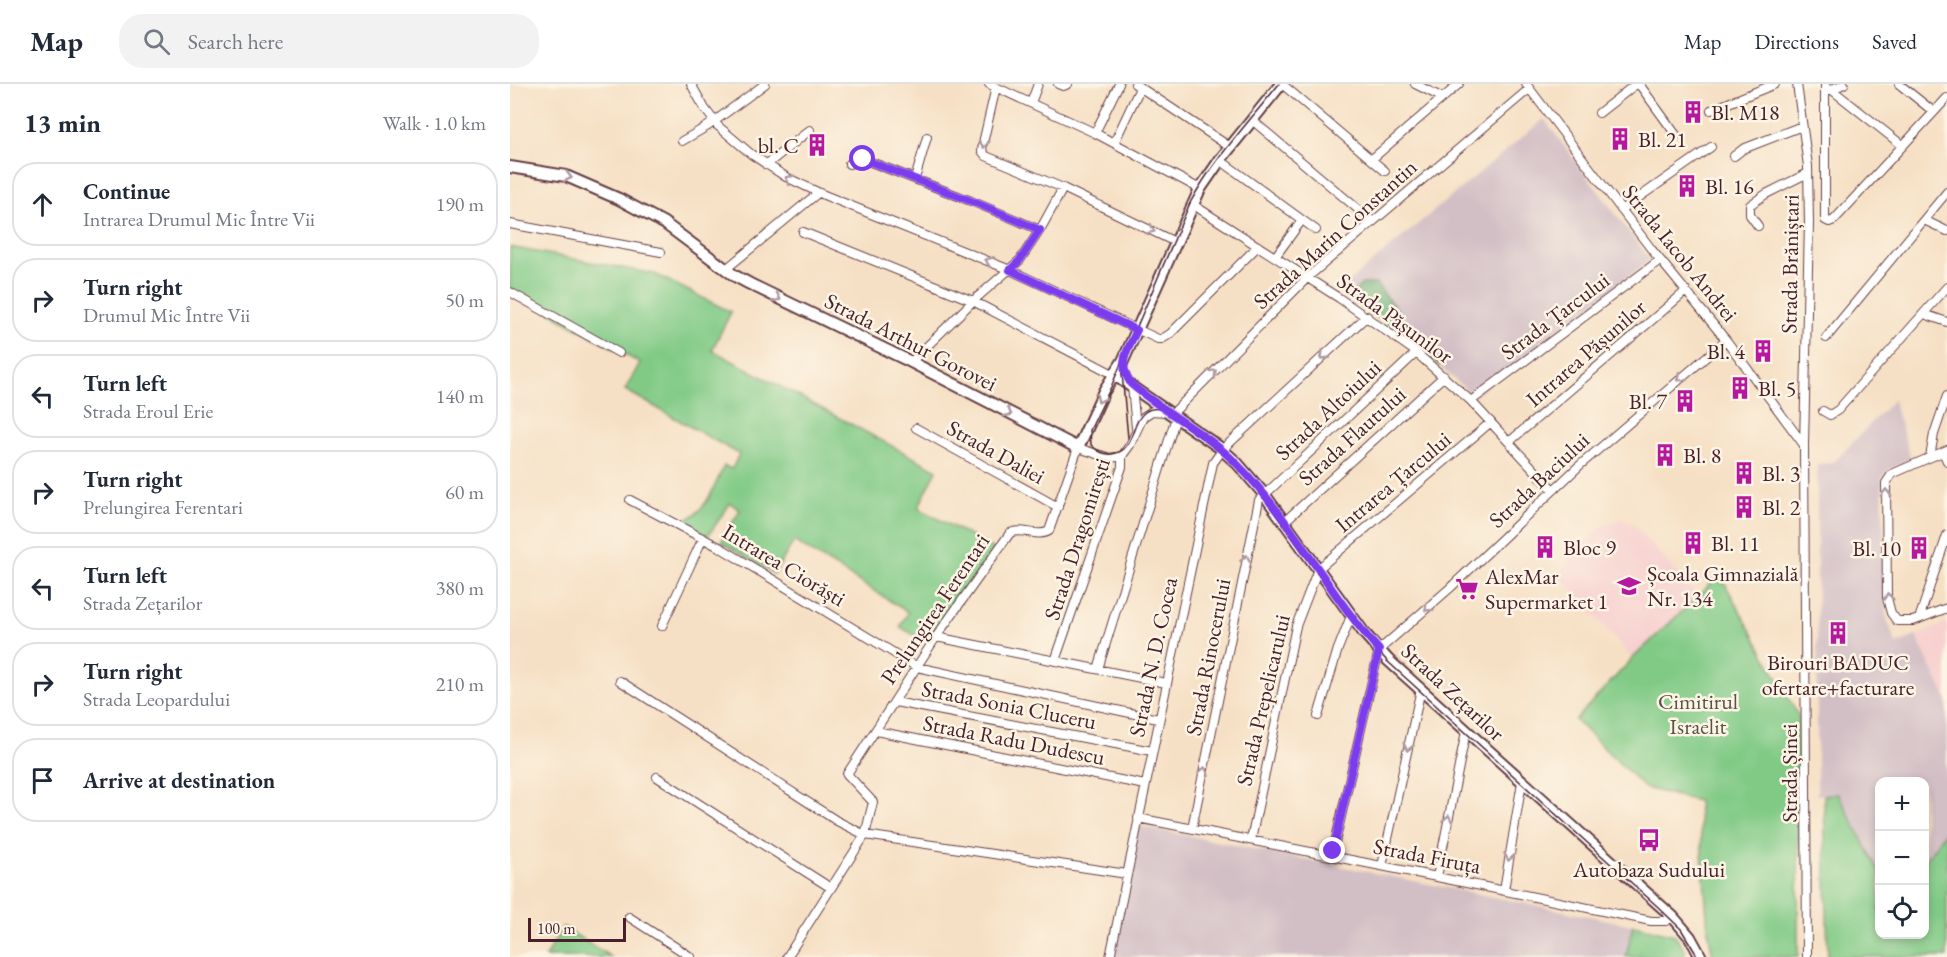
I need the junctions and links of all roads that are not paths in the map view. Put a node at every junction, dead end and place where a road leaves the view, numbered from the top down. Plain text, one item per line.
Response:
1 (691, 84) edge
2 (765, 84) edge
3 (1038, 84) edge
4 (1058, 84) edge
5 (1068, 84) edge
6 (1119, 84) edge
7 (1282, 84) edge
8 (1415, 84) edge
9 (1459, 84) edge
10 (1638, 84) edge
11 (1775, 84) edge
12 (1797, 84) edge
13 (1844, 84) edge
14 (1899, 84) edge
15 (992, 85) edge
16 (1137, 86) edge
17 (1528, 86) edge
18 (1827, 88) edge
19 (1443, 98) junction
20 (1947, 98) edge
21 (1031, 103) junction
22 (1711, 110) dead end
23 (1934, 112) junction
24 (1599, 113) dead end
25 (1252, 120) junction
26 (714, 122) junction
27 (1802, 126) junction
28 (810, 130) dead end
29 (1095, 133) junction
30 (1676, 135) dead end
31 (927, 137) dead end
32 (682, 141) dead end
33 (1114, 143) junction
34 (1903, 146) junction
35 (1230, 147) junction
36 (1712, 147) dead end
37 (1734, 156) dead end
38 (1372, 159) junction
39 (1220, 160) junction
40 (849, 164) dead end
41 (766, 165) junction
42 (510, 167) edge
43 (1385, 171) dead end
44 (1808, 173) junction
45 (915, 179) junction
46 (1063, 188) junction
47 (1200, 189) junction
48 (1947, 192) edge
49 (818, 193) junction
50 (1192, 204) junction
51 (1621, 210) junction
52 (1302, 220) junction
53 (1924, 220) junction
54 (1372, 221) junction
55 (510, 224) edge
56 (1758, 226) dead end
57 (1040, 230) junction
58 (1316, 230) dead end
59 (1947, 231) edge
60 (803, 232) dead end
61 (1175, 242) junction
62 (1258, 246) junction
63 (661, 252) dead end
64 (1275, 256) junction
65 (1660, 260) junction
66 (726, 269) junction
67 (1010, 270) junction
68 (1308, 277) junction
69 (1947, 287) edge
70 (1686, 291) junction
71 (510, 292) edge
72 (973, 301) junction
73 (1924, 314) junction
74 (1367, 316) junction
75 (1947, 322) edge
76 (1137, 330) junction
77 (1826, 338) dead end
78 (1726, 340) junction
79 (1416, 352) junction
80 (620, 353) dead end
81 (1123, 361) junction
82 (911, 362) junction
83 (1113, 374) junction
84 (1444, 376) junction
85 (1132, 386) junction
86 (1947, 396) edge
87 (1471, 401) junction
88 (1823, 411) dead end
89 (1172, 414) junction
90 (1491, 422) junction
91 (916, 428) dead end
92 (1137, 429) junction
93 (1509, 442) junction
94 (1804, 445) junction
95 (1078, 448) junction
96 (1222, 450) junction
97 (1945, 451) edge
98 (1122, 456) junction
99 (1930, 457) junction
100 (1947, 461) edge
101 (1553, 490) junction
102 (1264, 494) junction
103 (630, 500) dead end
104 (1058, 507) junction
105 (1284, 522) junction
106 (1947, 535) edge
107 (704, 538) junction
108 (1318, 569) junction
109 (1947, 609) edge
110 (1351, 616) junction
111 (1919, 620) junction
112 (662, 626) dead end
113 (936, 637) junction
114 (1379, 650) junction
115 (1055, 661) junction
116 (917, 667) junction
117 (1098, 669) junction
118 (620, 681) dead end
119 (1166, 683) junction
120 (1421, 689) junction
121 (895, 702) junction
122 (1318, 716) dead end
123 (1158, 719) junction
124 (876, 731) junction
125 (1466, 731) junction
126 (1152, 751) junction
127 (657, 777) dead end
128 (1522, 782) junction
129 (1145, 785) junction
130 (1138, 818) junction
131 (1192, 828) junction
132 (865, 835) junction
133 (1251, 840) junction
134 (1332, 856) junction
135 (1382, 866) junction
136 (1127, 874) junction
137 (1437, 877) junction
138 (831, 888) junction
139 (1504, 890) junction
140 (630, 917) dead end
141 (1673, 917) junction
142 (691, 957) edge
143 (787, 957) edge
144 (1110, 957) edge
145 (1701, 957) edge
146 (1808, 957) edge

1 - 26 street
2 - 26 street
3 - 21 street
4 - 5 street
6 - 29 street
7 - 25 main road, Prelungirea Ferentari
7 - 38 street
8 - 19 street
9 - 19 street
10 - 24 street
10 - 30 street
11 - 22 street
12 - 27 street, Strada Brăniștari
13 - 18 street
14 - 23 street
15 - 21 street
15 -> 46 street
16 - 33 street
16 - 35 street
17 - 51 street, Strada Iacob Andrei
17 - 54 street, Strada Marin Constantin
18 - 34 street
18 - 34 street
19 - 38 street
20 - 23 street
21 - 29 street
23 - 34 street
25 - 35 main road, Prelungirea Ferentari
25 - 54 street
26 - 32 street
26 - 41 street
27 - 37 street
27 - 44 street, Strada Brăniștari
28 - 41 street
29 - 33 street
31 - 45 street
33 - 47 street
35 - 39 main road, Prelungirea Ferentari
36 - 51 street
38 - 43 street
39 - 47 main road, Prelungirea Ferentari
39 - 52 street
40 - 45 street
49 -> 41 street
42 -> 66 main road, Strada Arthur Gorovei
44 - 56 street
44 - 94 street, Strada Brăniștari
45 - 57 street
46 - 57 street
46 -> 61 street
47 - 50 main road, Prelungirea Ferentari
48 - 53 street
49 - 66 street
67 -> 49 street
50 - 61 main road, Prelungirea Ferentari
50 - 62 street, Strada Pășunilor
51 - 65 street, Strada Iacob Andrei
52 - 58 street
52 - 64 street
53 - 59 street
53 - 77 street
54 - 68 street, Strada Marin Constantin
55 - 63 street
57 - 67 street
60 - 72 street
61 - 76 main road, Prelungirea Ferentari
62 - 64 street, Strada Pășunilor
62 - 76 street
64 - 68 street, Strada Pășunilor
65 - 70 street, Strada Iacob Andrei
65 - 87 street, Strada Țarcului
66 -> 82 main road, Strada Arthur Gorovei
67 - 72 street
67 - 76 street
68 - 74 street, Strada Pășunilor
89 -> 68 street, Strada Marin Constantin
69 - 73 street
70 - 78 street, Strada Iacob Andrei
70 - 93 street, Intrarea Pășunilor
71 - 80 street
72 - 82 street
72 - 83 street
73 - 75 street
73 - 88 street
74 - 79 street, Strada Pășunilor
74 -> 96 street
76 - 81 main road, Prelungirea Ferentari
78 - 94 street, Strada Iacob Andrei
78 -> 101 street, Strada Baciului
79 - 84 street, Strada Pășunilor
79 - 102 street, Strada Altoiului
81 - 83 main road, Prelungirea Ferentari
81 - 85 main road
82 -> 95 main road, Strada Arthur Gorovei
83 - 85 main road, Strada Zețarilor
83 -> 95 main road, Prelungirea Ferentari
84 - 87 street, Strada Pășunilor
84 - 105 street, Strada Flautului
85 - 89 main road, Strada Zețarilor
85 - 92 street
86 - 99 street
87 - 90 street, Strada Pășunilor
89 - 92 street, Strada Dragomirești
89 - 96 main road, Strada Zețarilor
89 - 117 street, Strada Marin Constantin
90 - 93 street, Strada Pășunilor
90 - 108 street, Intrarea Țarcului
91 - 104 street, Strada Daliei
92 - 98 street, Strada Dragomirești
93 - 101 street, Strada Pășunilor
94 - 146 street, Strada Șinei
95 - 98 street
95 - 104 street, Prelungirea Ferentari
96 - 102 main road, Strada Zețarilor
96 - 119 street, Strada N. D. Cocea
97 - 99 street
97 - 100 street
98 - 115 street, Strada Dragomirești
111 -> 99 street
101 -> 114 street, Strada Baciului
102 - 105 main road, Strada Zețarilor
131 -> 102 street, Strada Rinocerului
103 - 107 street, Intrarea Ciorăști
104 - 113 street, Prelungirea Ferentari
105 - 108 main road, Strada Zețarilor
106 - 111 street
107 - 112 street
107 - 116 street, Intrarea Ciorăști
108 - 110 main road, Strada Zețarilor
108 - 133 street, Strada Prepelicarului
109 - 111 street
110 - 114 main road, Strada Zețarilor
110 - 122 street
113 - 115 street
113 - 116 street, Prelungirea Ferentari
114 - 120 main road, Strada Zețarilor
114 - 134 street
115 - 117 street
116 - 121 street, Prelungirea Ferentari
116 - 123 street, Intrarea Ciorăști
117 - 119 street
118 - 132 street
119 - 123 street, Strada N. D. Cocea
120 - 125 main road, Strada Zețarilor
120 -> 135 street
121 - 124 street, Prelungirea Ferentari
121 - 126 street, Strada Sonia Cluceru
123 - 126 street, Strada N. D. Cocea
124 - 129 street, Strada Radu Dudescu
124 - 132 street, Prelungirea Ferentari
125 - 128 main road, Strada Zețarilor
137 -> 125 street
126 - 129 street, Strada N. D. Cocea
127 - 138 street
128 -> 139 street
128 - 141 main road, Strada Zețarilor
129 - 130 street, Strada N. D. Cocea
130 - 131 street, Strada Firuța
130 - 136 street, Strada N. D. Cocea
131 - 133 street, Strada Firuța
132 - 136 street
132 - 138 street
133 - 134 street, Strada Firuța
134 - 135 street, Strada Firuța
135 - 137 street, Strada Firuța
136 - 144 street, Strada N. D. Cocea
137 - 139 street, Strada Firuța
138 - 143 street
139 - 141 street, Strada Firuța
140 - 142 street
141 - 145 main road, Strada Zețarilor

